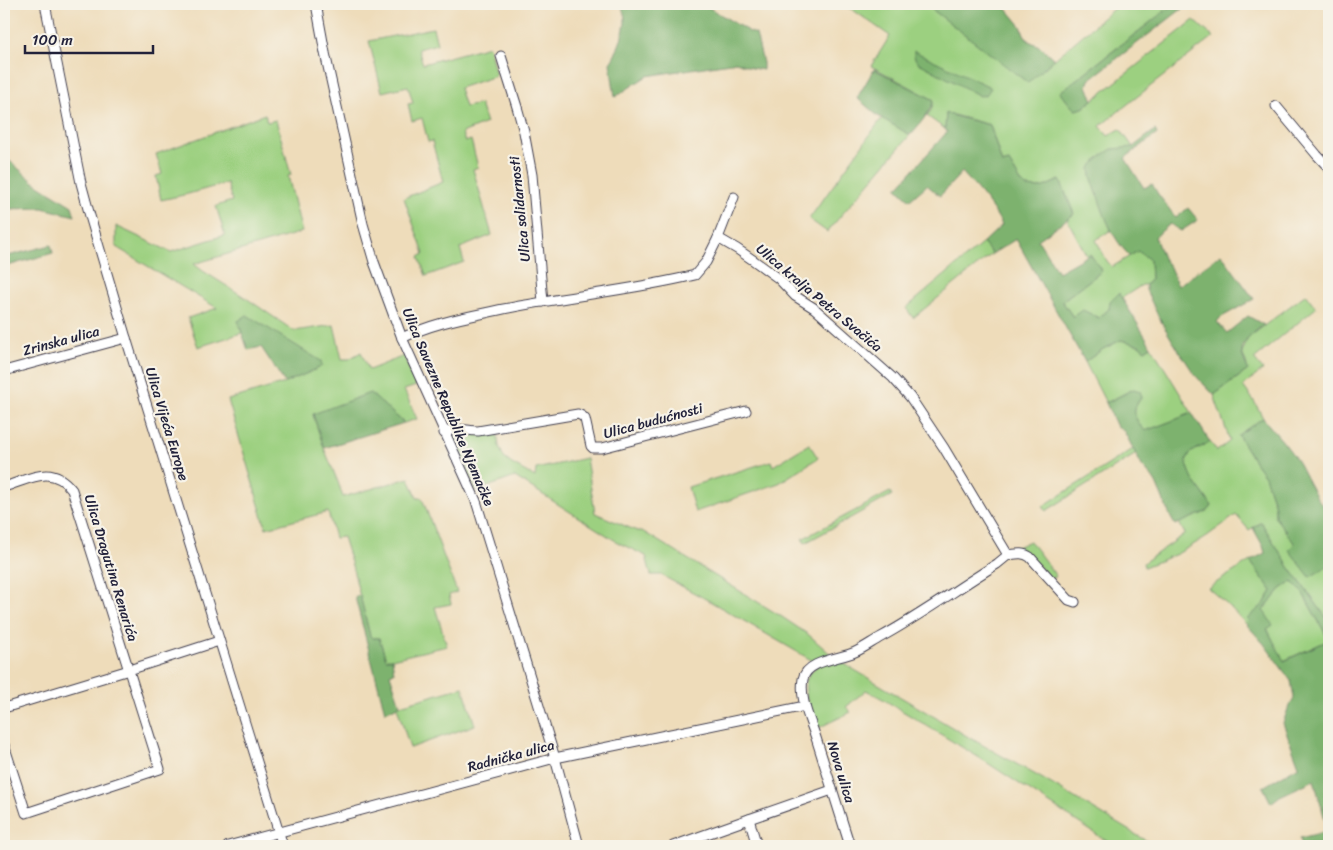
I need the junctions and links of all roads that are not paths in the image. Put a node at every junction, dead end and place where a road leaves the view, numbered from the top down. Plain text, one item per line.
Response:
1 (45, 4) edge
2 (316, 4) edge
3 (501, 56) dead end
4 (1276, 106) dead end
5 (1329, 168) edge
6 (734, 197) dead end
7 (718, 238) junction
8 (543, 302) junction
9 (126, 338) junction
10 (402, 338) junction
11 (4, 371) edge
12 (746, 411) dead end
13 (444, 432) junction
14 (4, 487) edge
15 (1006, 551) junction
16 (1075, 602) dead end
17 (219, 641) junction
18 (129, 670) junction
19 (805, 706) junction
20 (4, 708) edge
21 (4, 745) edge
22 (555, 758) junction
23 (832, 790) junction
24 (749, 819) junction
25 (278, 833) junction
26 (228, 846) edge
27 (283, 846) edge
28 (579, 846) edge
29 (679, 846) edge
30 (757, 846) edge
31 (850, 846) edge

1 - 9 street, Ulica Vijeća Europe
2 - 10 street, Ulica Savezne Republike Njemačke
3 - 8 street, Ulica solidarnosti
4 - 5 street
6 - 7 street
7 - 8 street
7 - 15 street, Ulica kralja Petra Svačića
8 - 10 street
9 - 11 street, Zrinska ulica
9 - 17 street, Ulica Vijeća Europe
10 - 13 street, Ulica Savezne Republike Njemačke
12 - 13 street, Ulica budućnosti
13 - 22 street, Ulica Savezne Republike Njemačke
14 - 18 street, Ulica Dragutina Renarića
15 - 16 street
15 - 19 street, Nova ulica
17 - 18 street
17 - 25 street, Ulica Vijeća Europe
18 - 20 street
18 - 21 street
19 - 22 street, Radnička ulica
19 - 23 street, Nova ulica
22 - 25 street, Radnička ulica
22 - 28 street, Ulica Savezne Republike Njemačke
23 - 24 street
23 - 31 street, Nova ulica
24 - 29 street
24 - 30 street
25 - 26 street, Radnička ulica
25 - 27 street, Ulica Vijeća Europe

